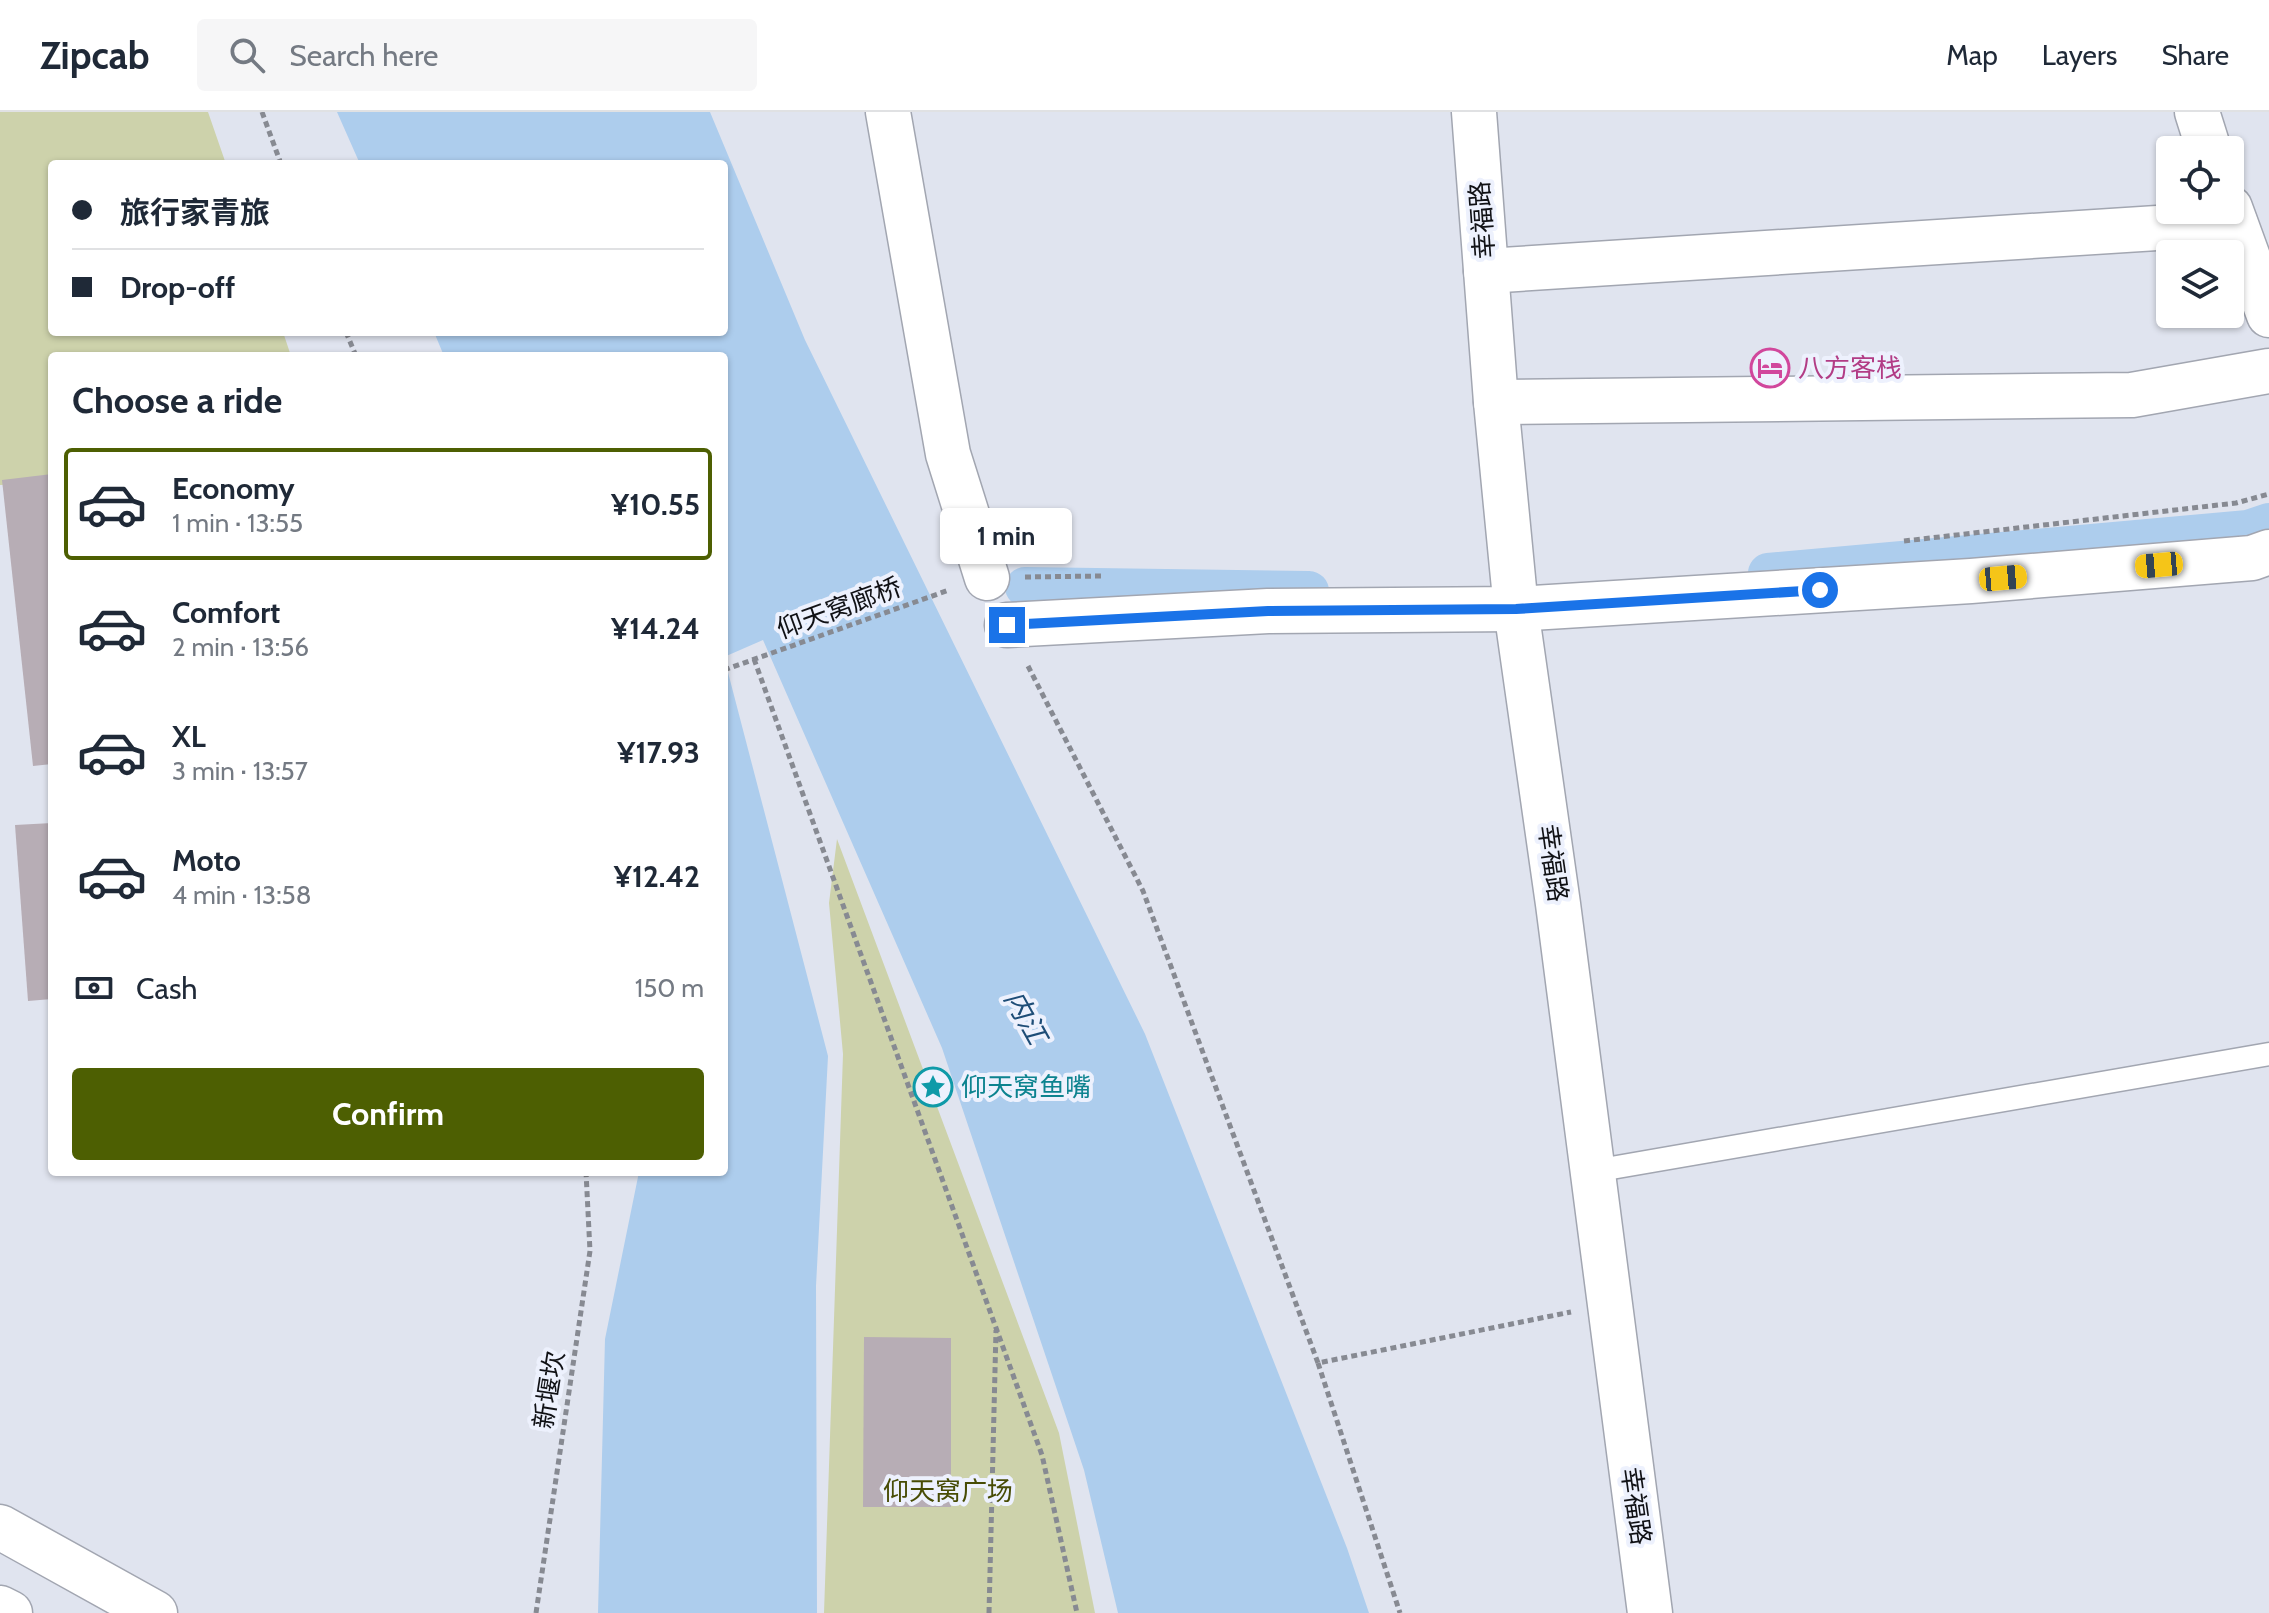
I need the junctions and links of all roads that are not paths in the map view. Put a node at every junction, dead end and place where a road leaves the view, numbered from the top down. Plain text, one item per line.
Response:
1 (888, 112) edge
2 (1474, 112) edge
3 (2156, 221) edge
4 (2236, 224) edge
5 (1486, 271) junction
6 (2269, 315) edge
7 (2269, 371) edge
8 (1496, 402) junction
9 (2269, 552) edge
10 (969, 583) road end
11 (1515, 591) junction
12 (1007, 625) road end
13 (2269, 1054) edge
14 (1594, 1171) junction
15 (0, 1527) edge
16 (0, 1608) edge
17 (10, 1613) edge
18 (155, 1613) edge
19 (1650, 1613) edge

1 - 10 street
2 - 5 street, 幸福路
3 - 5 street
4 - 6 street
5 - 8 street, 幸福路
7 - 8 street
8 - 11 street, 幸福路
9 - 11 street
11 - 12 street
11 - 14 street, 幸福路
13 - 14 lane
14 - 19 street, 幸福路
15 - 18 street
16 - 17 street

